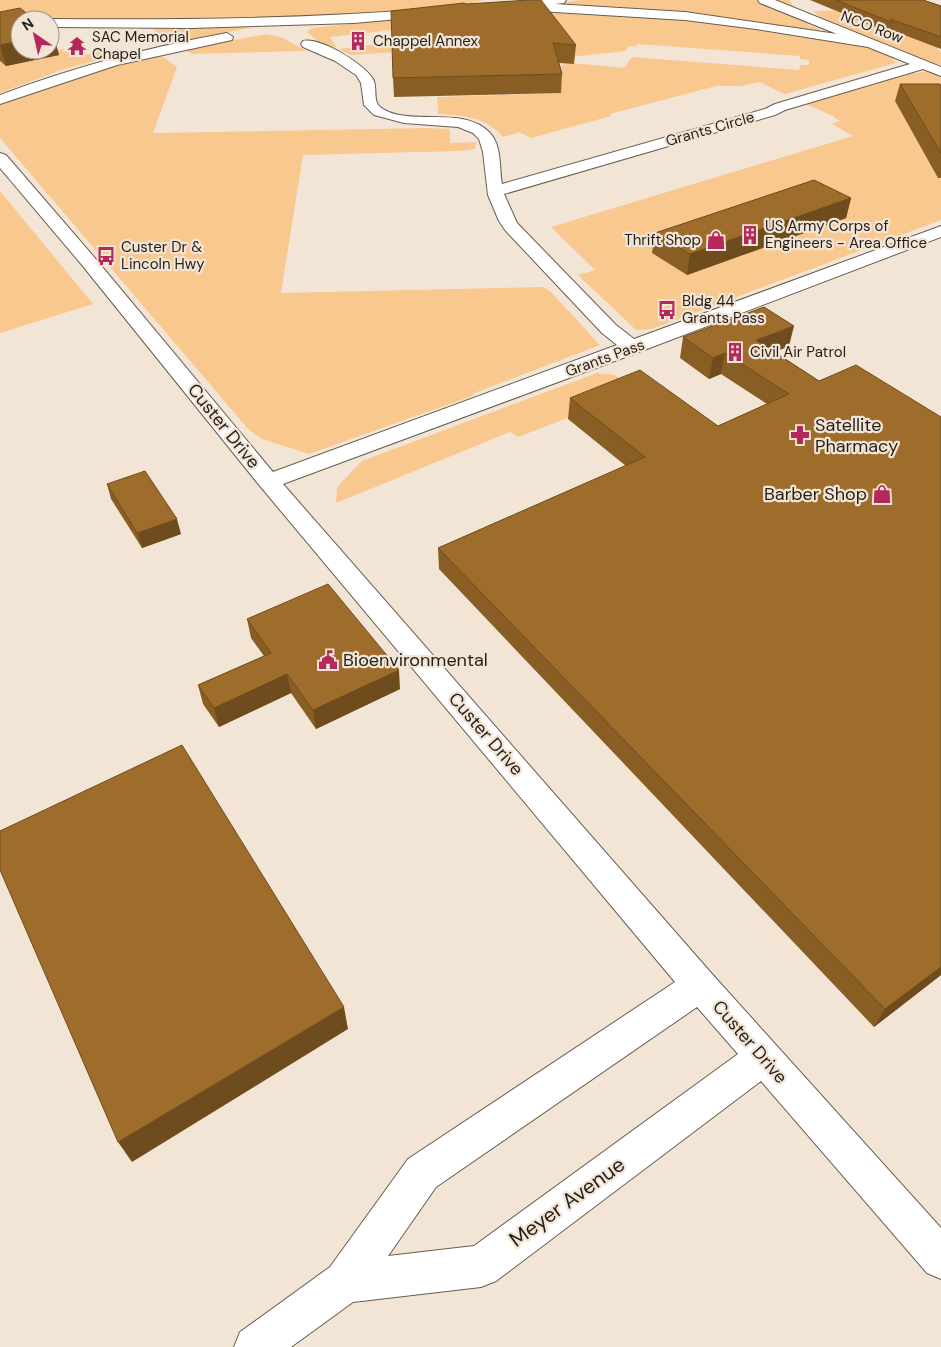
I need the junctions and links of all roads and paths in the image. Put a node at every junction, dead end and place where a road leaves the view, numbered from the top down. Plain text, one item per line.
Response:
1 (560, 0) edge
2 (764, 0) edge
3 (525, 5) junction
4 (493, 8) edge
5 (442, 12) edge
6 (354, 19) junction
7 (60, 23) edge
8 (867, 43) junction
9 (308, 44) dead end
10 (922, 65) junction
11 (941, 72) edge
12 (0, 100) edge
13 (0, 158) edge
14 (496, 191) junction
15 (941, 231) edge
16 (632, 348) junction
17 (268, 481) junction
18 (700, 985) junction
19 (764, 1057) junction
20 (941, 1259) edge
21 (345, 1282) junction
22 (255, 1347) edge

1 - 3 street
2 - 8 street, NCO Row
3 - 4 street
3 - 8 street
5 - 6 street
6 - 7 street
6 - 12 street
8 - 10 street, NCO Row
9 - 14 street
10 - 11 street, NCO Row
10 - 14 street, Grants Circle
13 - 17 street, Custer Drive
14 - 16 street
15 - 16 street, Grants Pass
16 - 17 street, Grants Pass
17 - 18 street, Custer Drive
18 - 19 street, Custer Drive
18 - 21 street, Meyer Avenue
19 - 20 street, Custer Drive
19 - 21 street, Meyer Avenue
21 - 22 street, Meyer Avenue

